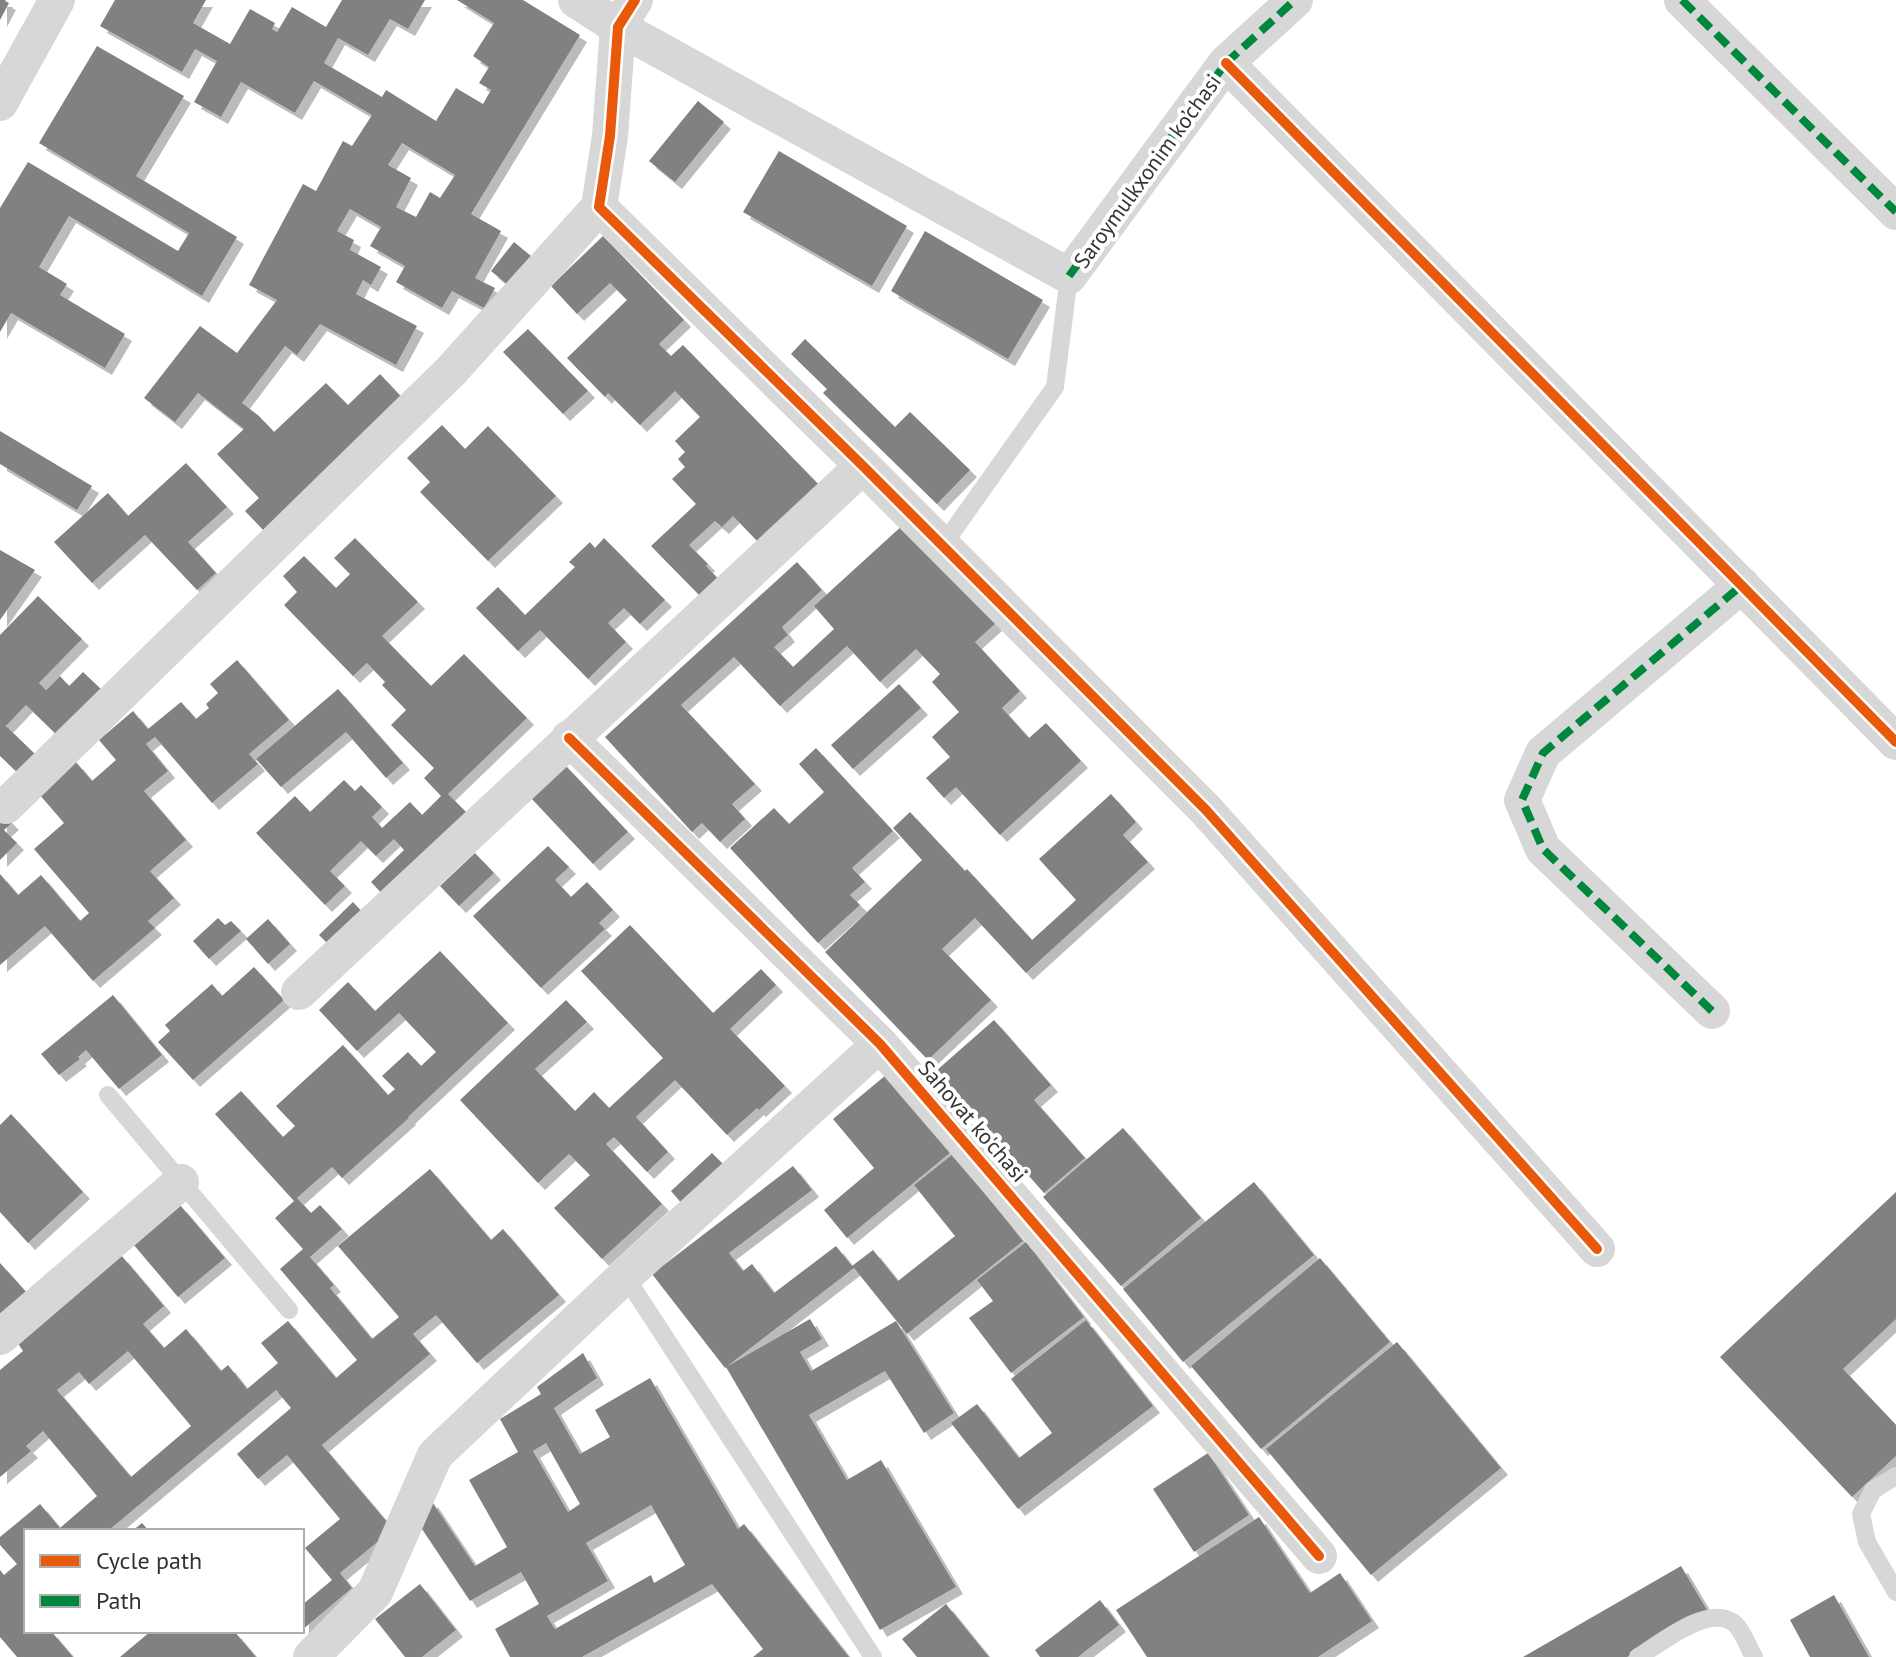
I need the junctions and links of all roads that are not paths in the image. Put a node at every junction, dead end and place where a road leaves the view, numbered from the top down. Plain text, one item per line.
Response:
1 (57, 0) edge
2 (576, 0) edge
3 (1295, 0) edge
4 (1682, 0) edge
5 (626, 14) edge
6 (1226, 63) junction
7 (0, 103) edge
8 (599, 207) junction
9 (1896, 212) edge
10 (1069, 276) junction
11 (863, 466) junction
12 (943, 545) junction
13 (1742, 585) junction
14 (569, 738) junction
15 (1896, 742) edge
16 (6, 806) dead end
17 (299, 992) dead end
18 (1712, 1011) dead end
19 (880, 1044) junction
20 (108, 1095) dead end
21 (181, 1182) junction
22 (1597, 1249) dead end
23 (625, 1276) junction
24 (289, 1310) dead end
25 (0, 1337) edge
26 (1896, 1476) edge
27 (1319, 1556) dead end
28 (1896, 1592) edge
29 (311, 1657) edge
30 (873, 1657) edge
31 (1638, 1657) edge
32 (1754, 1657) edge

1 - 7 street
2 - 5 street
3 - 6 street, Saroymulkxonim ko’chasi
4 - 9 street
5 - 8 street
5 - 10 street
6 - 10 street, Saroymulkxonim ko’chasi
6 - 13 street
8 - 11 street
8 - 16 street
10 - 12 lane
11 - 12 street
11 - 14 street
12 - 22 street
13 - 15 street
13 - 18 street
14 - 17 street
14 - 19 street, Sahovat ko'chasi
19 - 23 street
19 - 27 street, Sahovat ko'chasi
20 - 21 lane
21 - 24 lane
21 - 25 street
23 - 29 street
23 - 30 lane
26 - 28 lane
31 - 32 lane

